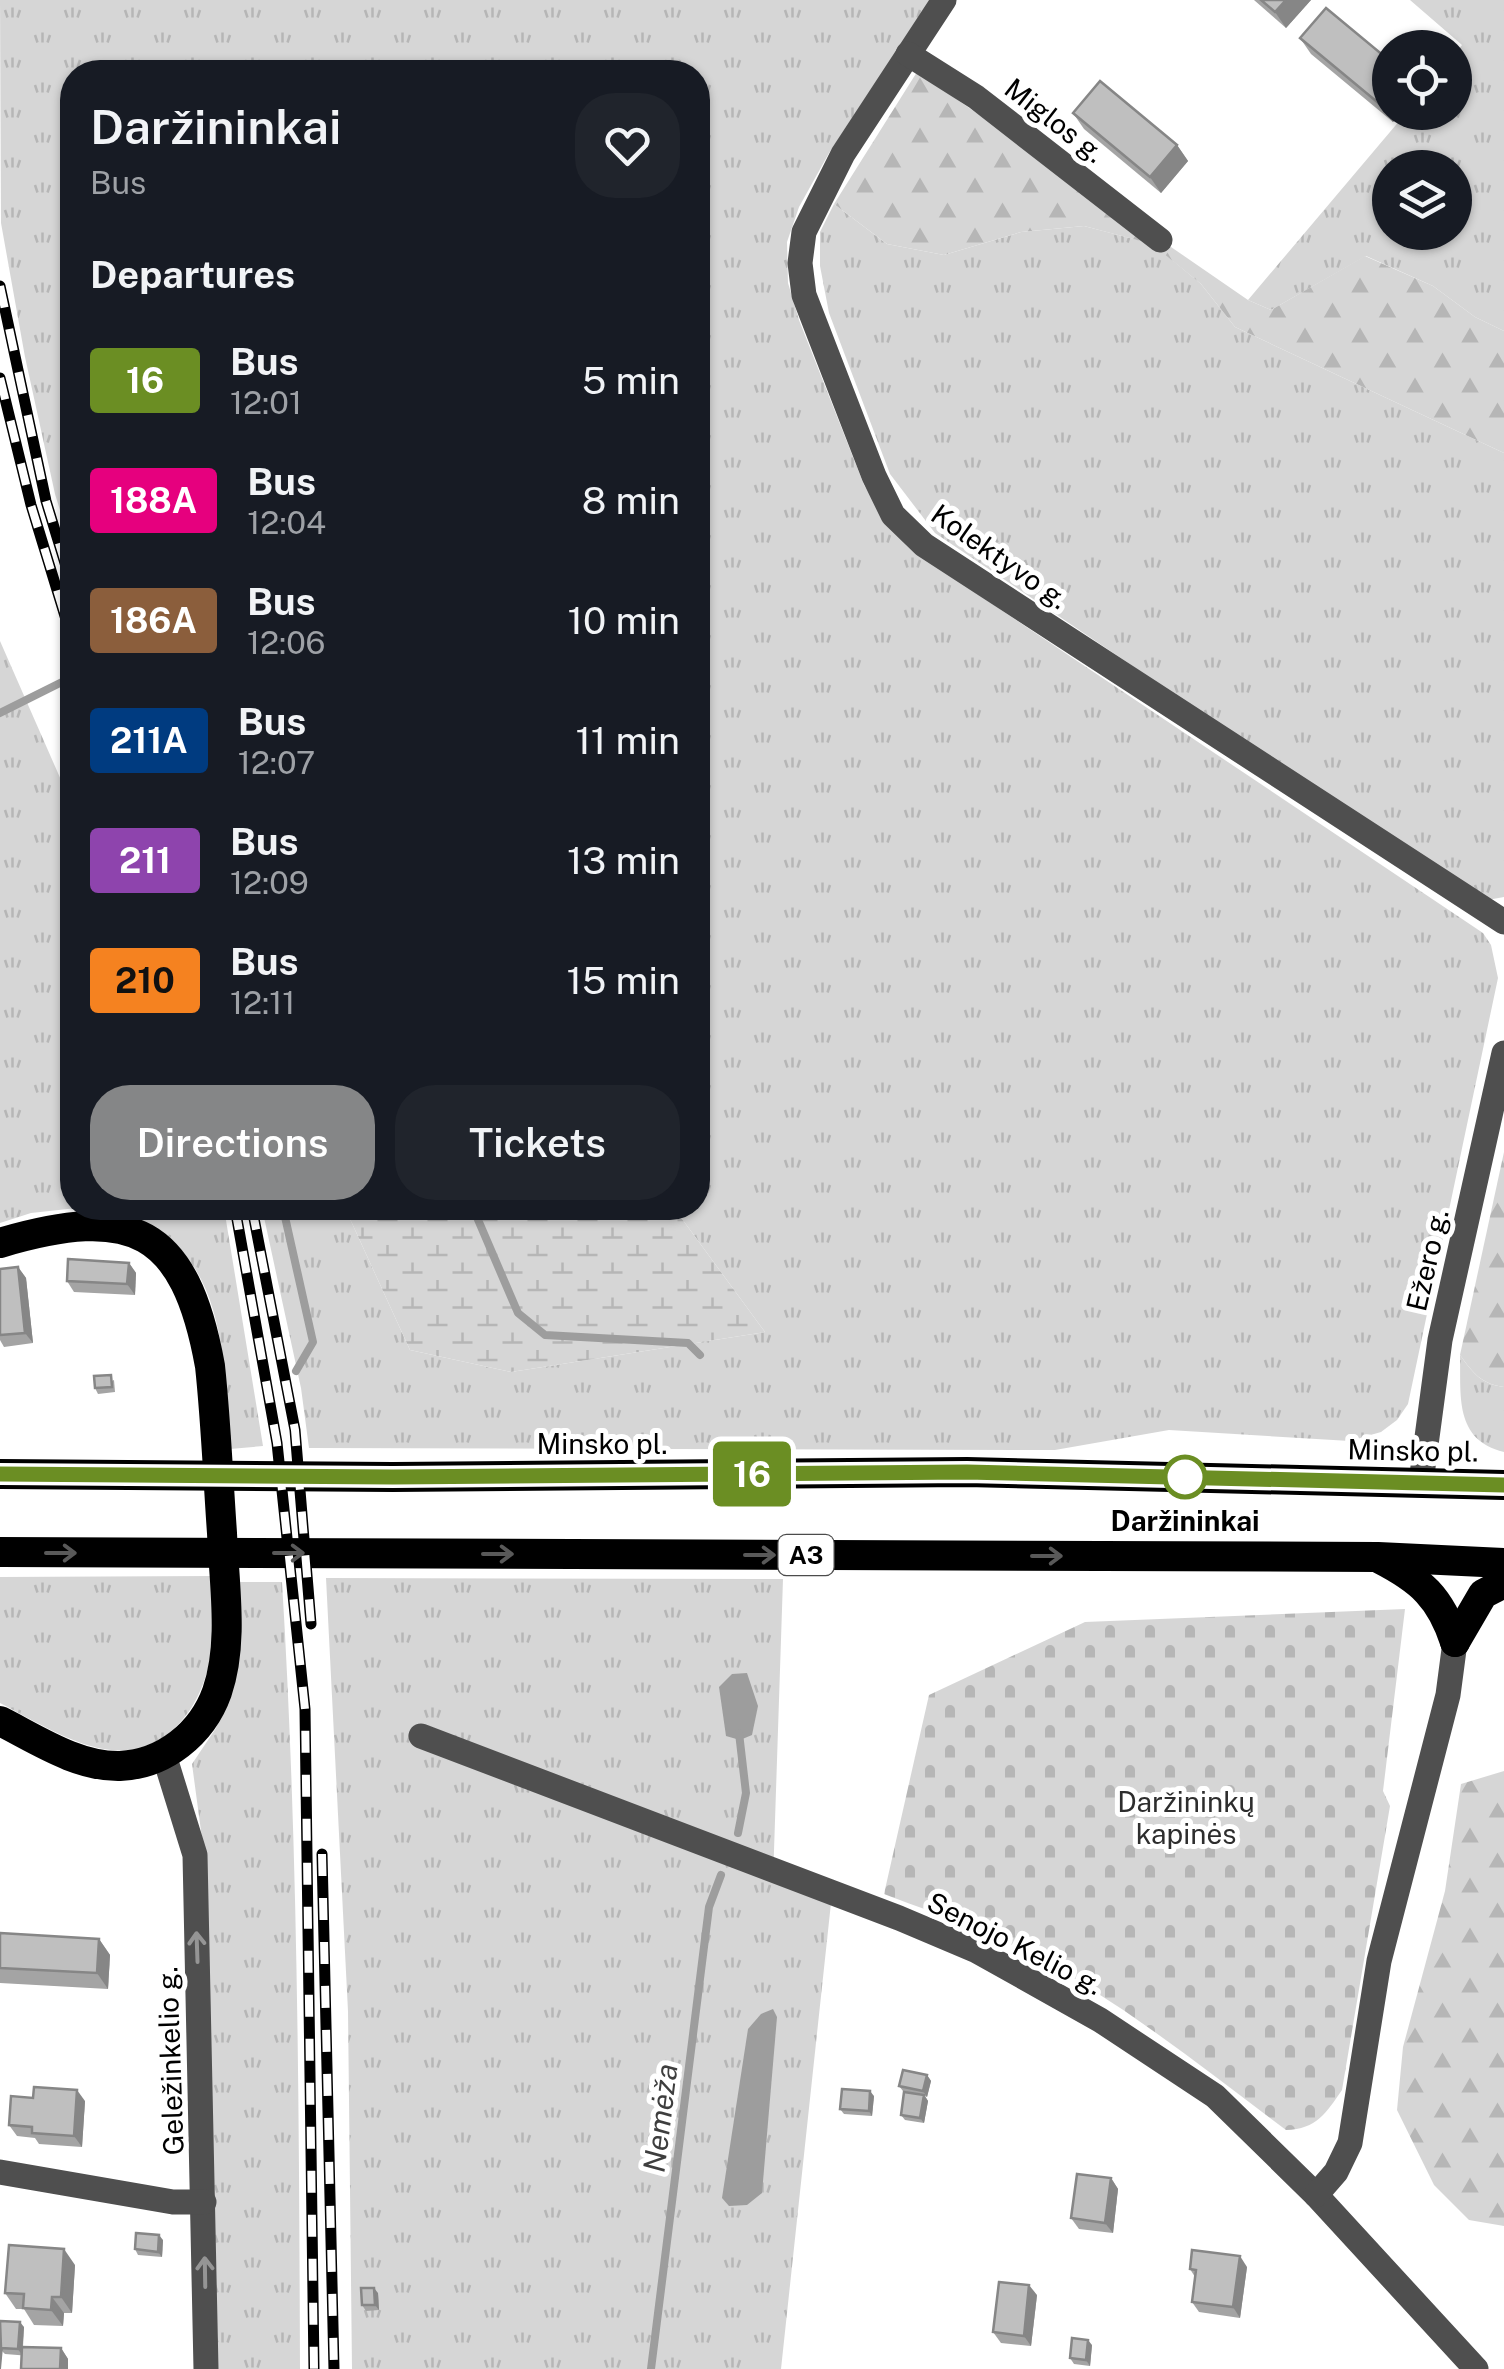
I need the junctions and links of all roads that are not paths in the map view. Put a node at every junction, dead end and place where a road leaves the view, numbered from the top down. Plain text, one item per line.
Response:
1 (944, 0) edge
2 (908, 54) junction
3 (1160, 240) dead end
4 (1504, 922) edge
5 (1504, 1053) edge
6 (0, 1243) edge
7 (0, 1474) edge
8 (1421, 1482) junction
9 (1504, 1485) edge
10 (0, 1552) edge
11 (1378, 1557) junction
12 (1504, 1564) edge
13 (1504, 1583) edge
14 (1454, 1642) junction
15 (0, 1720) edge
16 (421, 1736) dead end
17 (164, 1755) junction
18 (0, 2172) edge
19 (1316, 2195) junction
20 (204, 2202) junction
21 (206, 2369) edge
22 (1476, 2369) edge

1 - 2 street, Kolektyvo g.
2 - 3 street, Miglos g.
2 - 4 street, Kolektyvo g.
5 - 8 street, Ežero g.
6 - 17 highway
7 - 8 highway, Minsko pl.
8 - 9 highway, Minsko pl.
10 -> 11 highway, A3
11 - 12 highway, A3
11 - 14 highway
13 - 14 highway
14 - 19 street
15 - 17 highway
16 - 19 street, Senojo Kelio g.
20 -> 17 street, Geležinkelio g.
18 - 20 street
19 - 22 street, Senojo Kelio g.
21 -> 20 street, Geležinkelio g.

